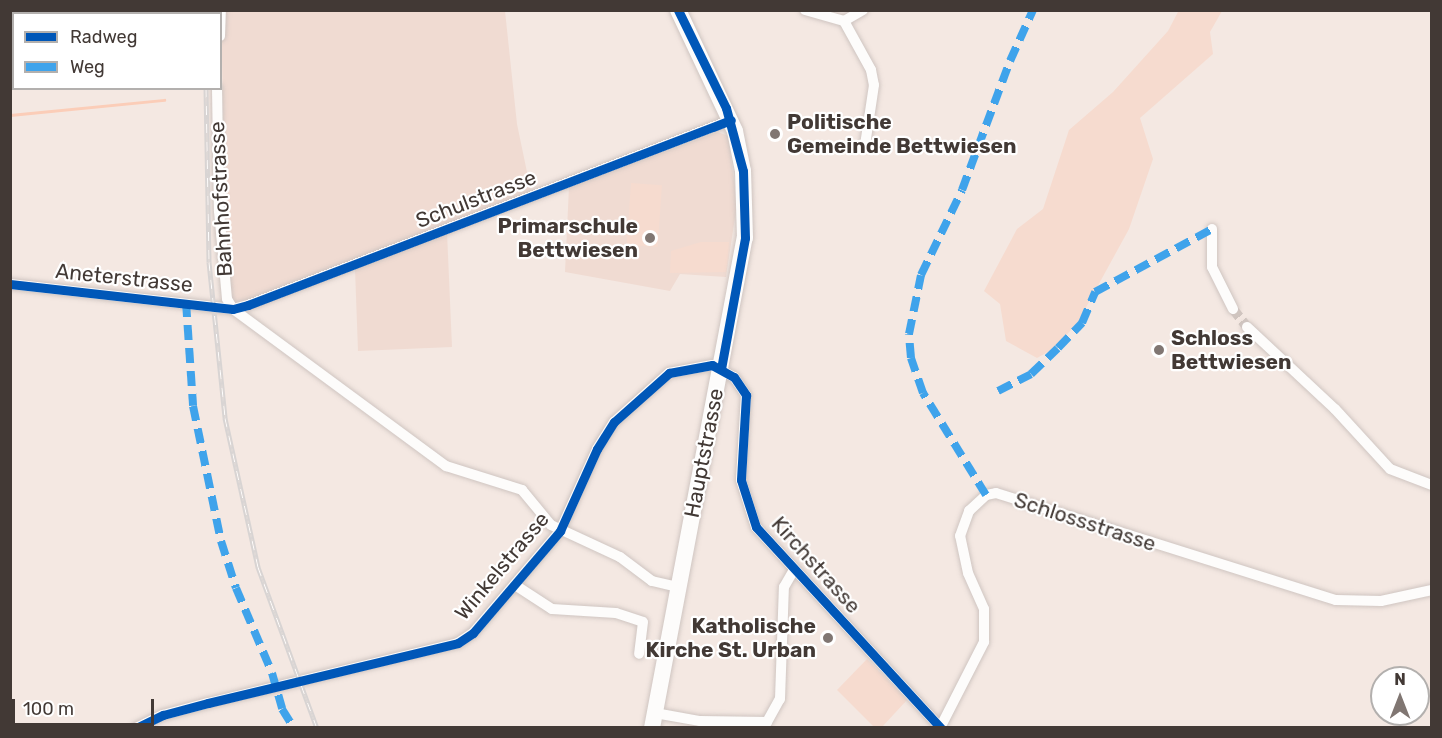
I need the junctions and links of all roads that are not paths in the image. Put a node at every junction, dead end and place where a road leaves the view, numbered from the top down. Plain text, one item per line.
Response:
1 (805, 10) edge
2 (863, 10) edge
3 (682, 12) edge
4 (844, 21) junction
5 (217, 90) edge
6 (731, 120) junction
7 (865, 145) dead end
8 (1212, 229) dead end
9 (10, 284) edge
10 (233, 309) junction
11 (1233, 309) tunnel mouth
12 (1247, 327) tunnel mouth
13 (721, 369) junction
14 (1431, 485) edge
15 (561, 531) junction
16 (794, 570) junction
17 (515, 585) junction
18 (678, 587) junction
19 (1431, 590) edge
20 (639, 654) dead end
21 (654, 720) edge
22 (768, 725) edge
23 (940, 727) edge
24 (136, 728) edge

1 - 4 street
2 - 4 street
3 - 6 main road, Hauptstrasse
4 - 7 street
5 - 10 street, Bahnhofstrasse
6 - 10 street, Schulstrasse
6 - 13 main road, Hauptstrasse
8 - 11 street
9 - 10 street, Aneterstrasse
10 - 15 street, Aneterstrasse
12 - 14 street
13 - 15 street, Winkelstrasse
13 - 16 street, Kirchstrasse
13 - 18 main road, Hauptstrasse
15 - 17 street, Winkelstrasse
15 - 18 street, Aneterstrasse
16 - 22 street
16 - 23 street, Kirchstrasse
17 - 20 street
17 - 24 street, Winkelstrasse
18 - 21 main road, Hauptstrasse
19 - 23 street, Schlossstrasse
21 - 22 street

